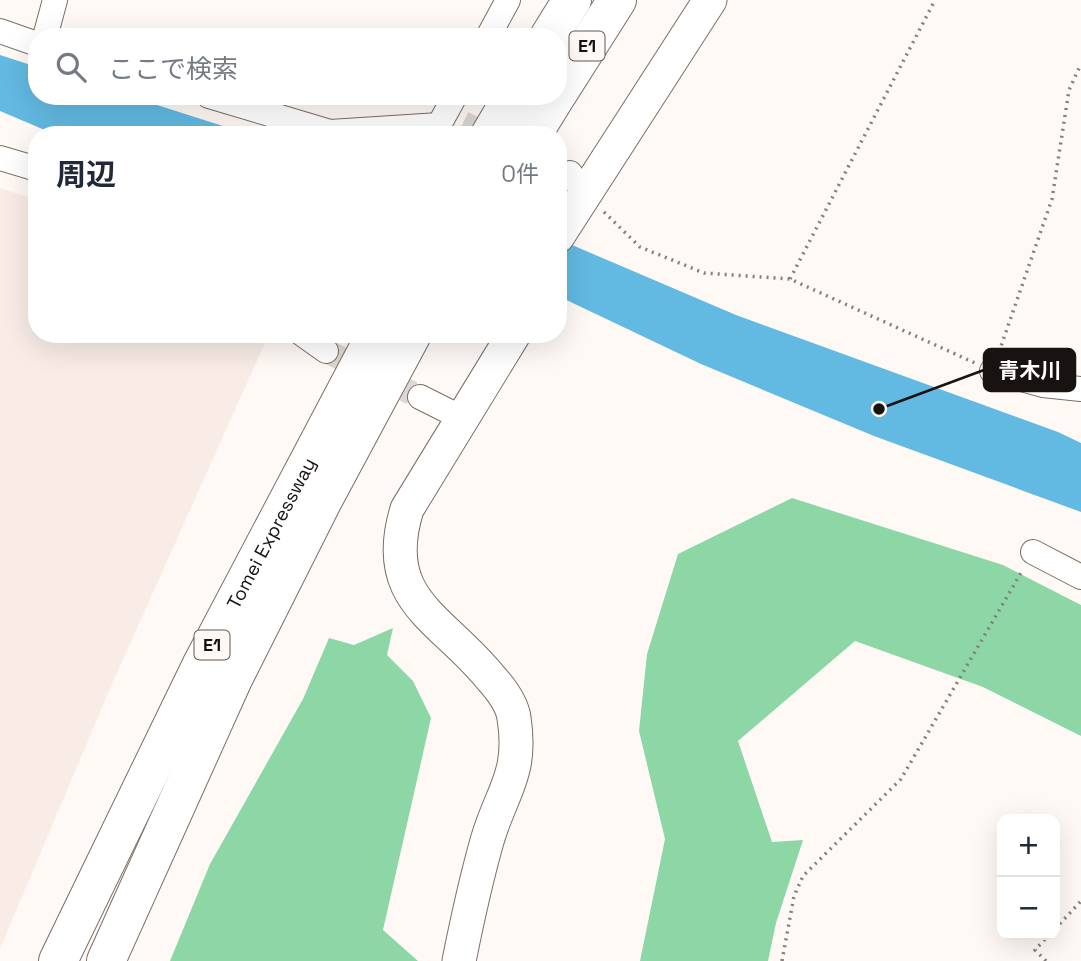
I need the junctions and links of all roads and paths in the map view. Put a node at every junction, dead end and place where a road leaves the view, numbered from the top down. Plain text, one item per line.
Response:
1 (55, 0) edge
2 (508, 0) edge
3 (572, 0) edge
4 (617, 0) edge
5 (710, 0) edge
6 (935, 0) edge
7 (47, 28) edge
8 (493, 28) edge
9 (555, 28) edge
10 (0, 31) edge
11 (28, 41) edge
12 (1081, 64) edge
13 (567, 78) edge
14 (239, 105) edge
15 (458, 105) edge
16 (499, 105) edge
17 (550, 105) edge
18 (310, 126) edge
19 (464, 126) edge
20 (466, 126) edge
21 (537, 126) edge
22 (0, 158) edge
23 (28, 166) edge
24 (577, 183) junction
25 (567, 213) edge
26 (790, 279) junction
27 (315, 343) edge
28 (371, 343) edge
29 (407, 343) edge
30 (509, 343) edge
31 (326, 351) tunnel mouth
32 (992, 371) junction
33 (1081, 389) edge
34 (420, 397) tunnel mouth
35 (462, 418) junction
36 (1033, 552) joint
37 (1081, 577) edge
38 (1081, 901) edge
39 (1060, 924) edge
40 (1044, 940) edge
41 (58, 961) edge
42 (106, 961) edge
43 (459, 961) edge
44 (782, 961) edge
45 (1046, 961) edge

1 - 7 street
2 - 8 street
3 - 9 highway, E1
4 - 13 highway, E1
5 - 24 street
6 - 26 path
10 - 11 street
12 - 32 path
14 - 18 street
15 - 19 street
16 - 20 highway
17 - 21 highway, E1
22 - 23 street
24 - 25 street
24 - 26 path
26 - 32 path
27 - 31 street
28 - 41 highway, Tomei Expressway / E1
29 - 42 highway, Tomei Expressway / E1
30 - 35 street
32 - 33 street
34 - 35 street
35 - 43 street
36 - 37 street
36 - 44 path
38 - 39 path
40 - 45 path

